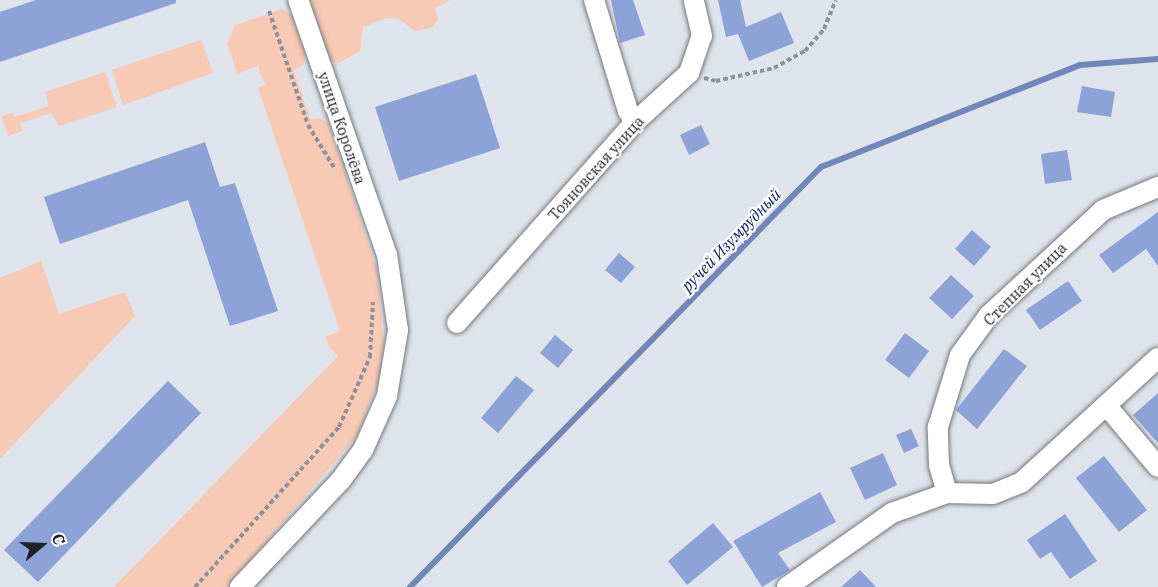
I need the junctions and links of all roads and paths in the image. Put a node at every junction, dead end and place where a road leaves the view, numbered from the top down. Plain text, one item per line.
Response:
1 (298, 0) edge
2 (594, 0) edge
3 (694, 0) edge
4 (836, 0) edge
5 (269, 11) dead end
6 (689, 73) junction
7 (635, 122) junction
8 (339, 179) dead end
9 (1158, 187) edge
10 (372, 291) dead end
11 (457, 323) dead end
12 (1158, 358) edge
13 (1106, 405) junction
14 (1158, 467) edge
15 (947, 493) junction
16 (195, 587) edge
17 (240, 587) edge
18 (787, 587) edge

1 - 17 street, улица Королёва
2 - 7 street
3 - 6 street, Тояновская улица
4 - 6 path
5 - 8 path
6 - 7 street, Тояновская улица
7 - 11 street, Тояновская улица
9 - 15 street, Степная улица
10 - 16 path
12 - 13 street
13 - 14 street
13 - 15 street
15 - 18 street

